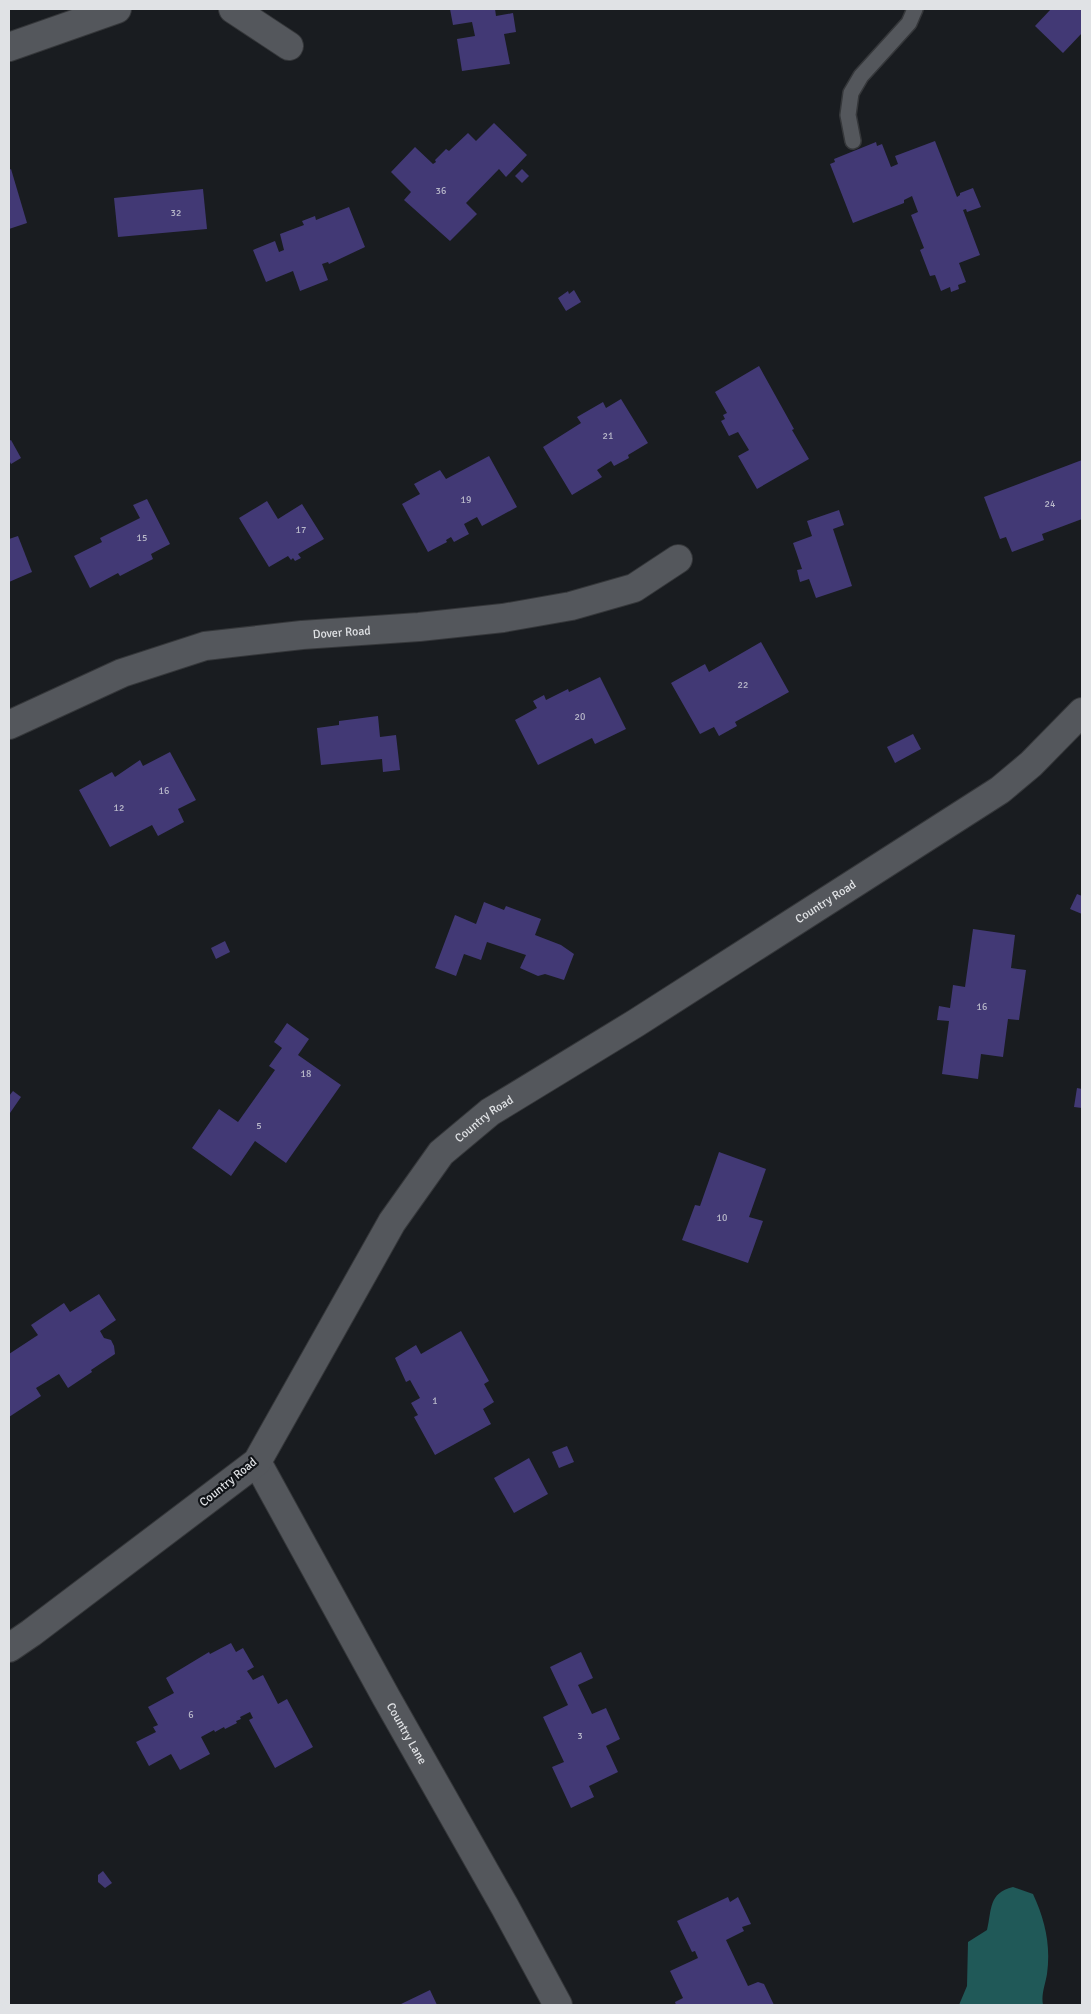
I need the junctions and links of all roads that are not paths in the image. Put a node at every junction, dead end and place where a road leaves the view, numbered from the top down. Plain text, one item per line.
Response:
1 (117, 9) edge
2 (233, 9) edge
3 (915, 9) edge
4 (290, 46) dead end
5 (9, 47) edge
6 (853, 141) dead end
7 (678, 559) dead end
8 (1082, 712) edge
9 (9, 726) edge
10 (257, 1462) junction
11 (9, 1648) edge
12 (558, 2005) edge

1 - 5 street
2 - 4 street
3 - 6 lane
7 - 9 street, Dover Road
8 - 10 street, Country Road
10 - 11 street, Country Road
10 - 12 street, Country Lane

